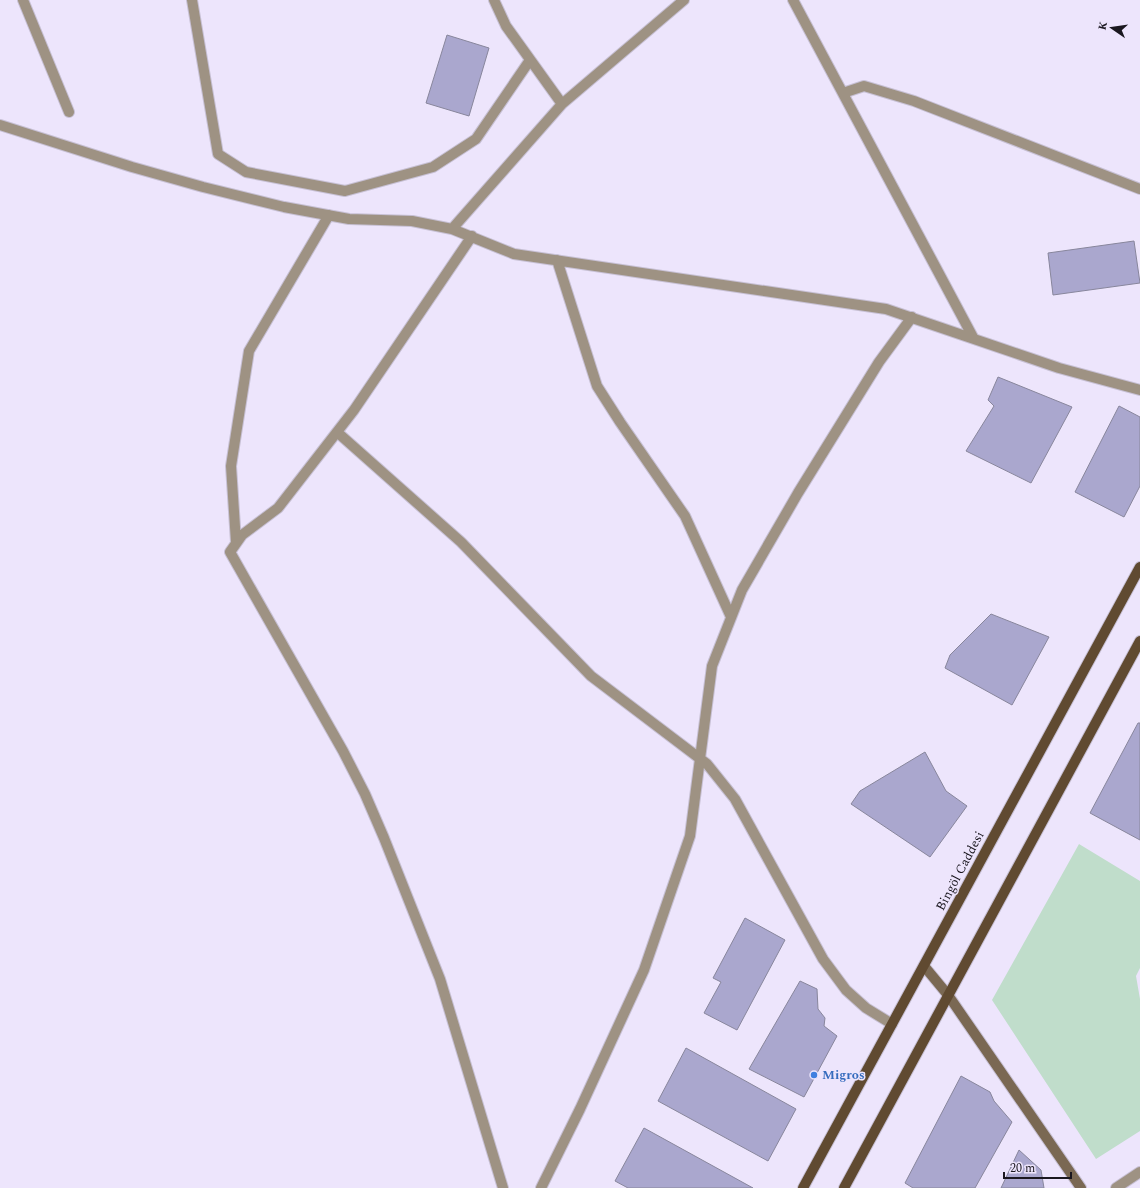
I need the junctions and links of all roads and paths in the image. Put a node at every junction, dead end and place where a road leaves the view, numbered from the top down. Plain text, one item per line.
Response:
1 (23, 0) edge
2 (192, 0) edge
3 (494, 0) edge
4 (684, 0) edge
5 (793, 0) edge
6 (530, 60) junction
7 (843, 93) junction
8 (562, 104) junction
9 (69, 112) dead end
10 (0, 125) edge
11 (1140, 189) edge
12 (329, 215) junction
13 (452, 229) junction
14 (472, 236) junction
15 (557, 260) junction
16 (912, 317) junction
17 (974, 339) junction
18 (1140, 390) edge
19 (337, 432) junction
20 (236, 542) junction
21 (1140, 567) edge
22 (731, 616) junction
23 (1140, 641) edge
24 (699, 758) junction
25 (924, 966) junction
26 (948, 995) junction
27 (892, 1024) junction
28 (1140, 1172) edge
29 (503, 1188) edge
30 (541, 1188) edge
31 (803, 1188) edge
32 (844, 1188) edge
33 (1081, 1188) edge
34 (1116, 1188) edge

1 - 9 street
2 - 6 street
3 - 6 street
4 - 8 street
5 - 7 street
6 - 8 street
7 - 11 street
7 - 17 street
8 - 13 street
10 - 12 street
12 - 13 street
12 - 20 street
13 - 14 street
14 - 15 street
14 - 19 street
15 - 16 street
15 - 22 street
16 - 17 street
16 - 22 street
17 - 18 street
19 - 20 street
19 - 24 street
20 - 29 street
21 - 25 main road, Bingöl Caddesi
22 - 24 street
23 - 26 main road
24 - 27 street
24 - 30 street
25 - 26 street
25 - 27 main road, Bingöl Caddesi
26 - 32 main road
26 - 33 street
27 - 31 main road, Bingöl Caddesi
28 - 34 street

